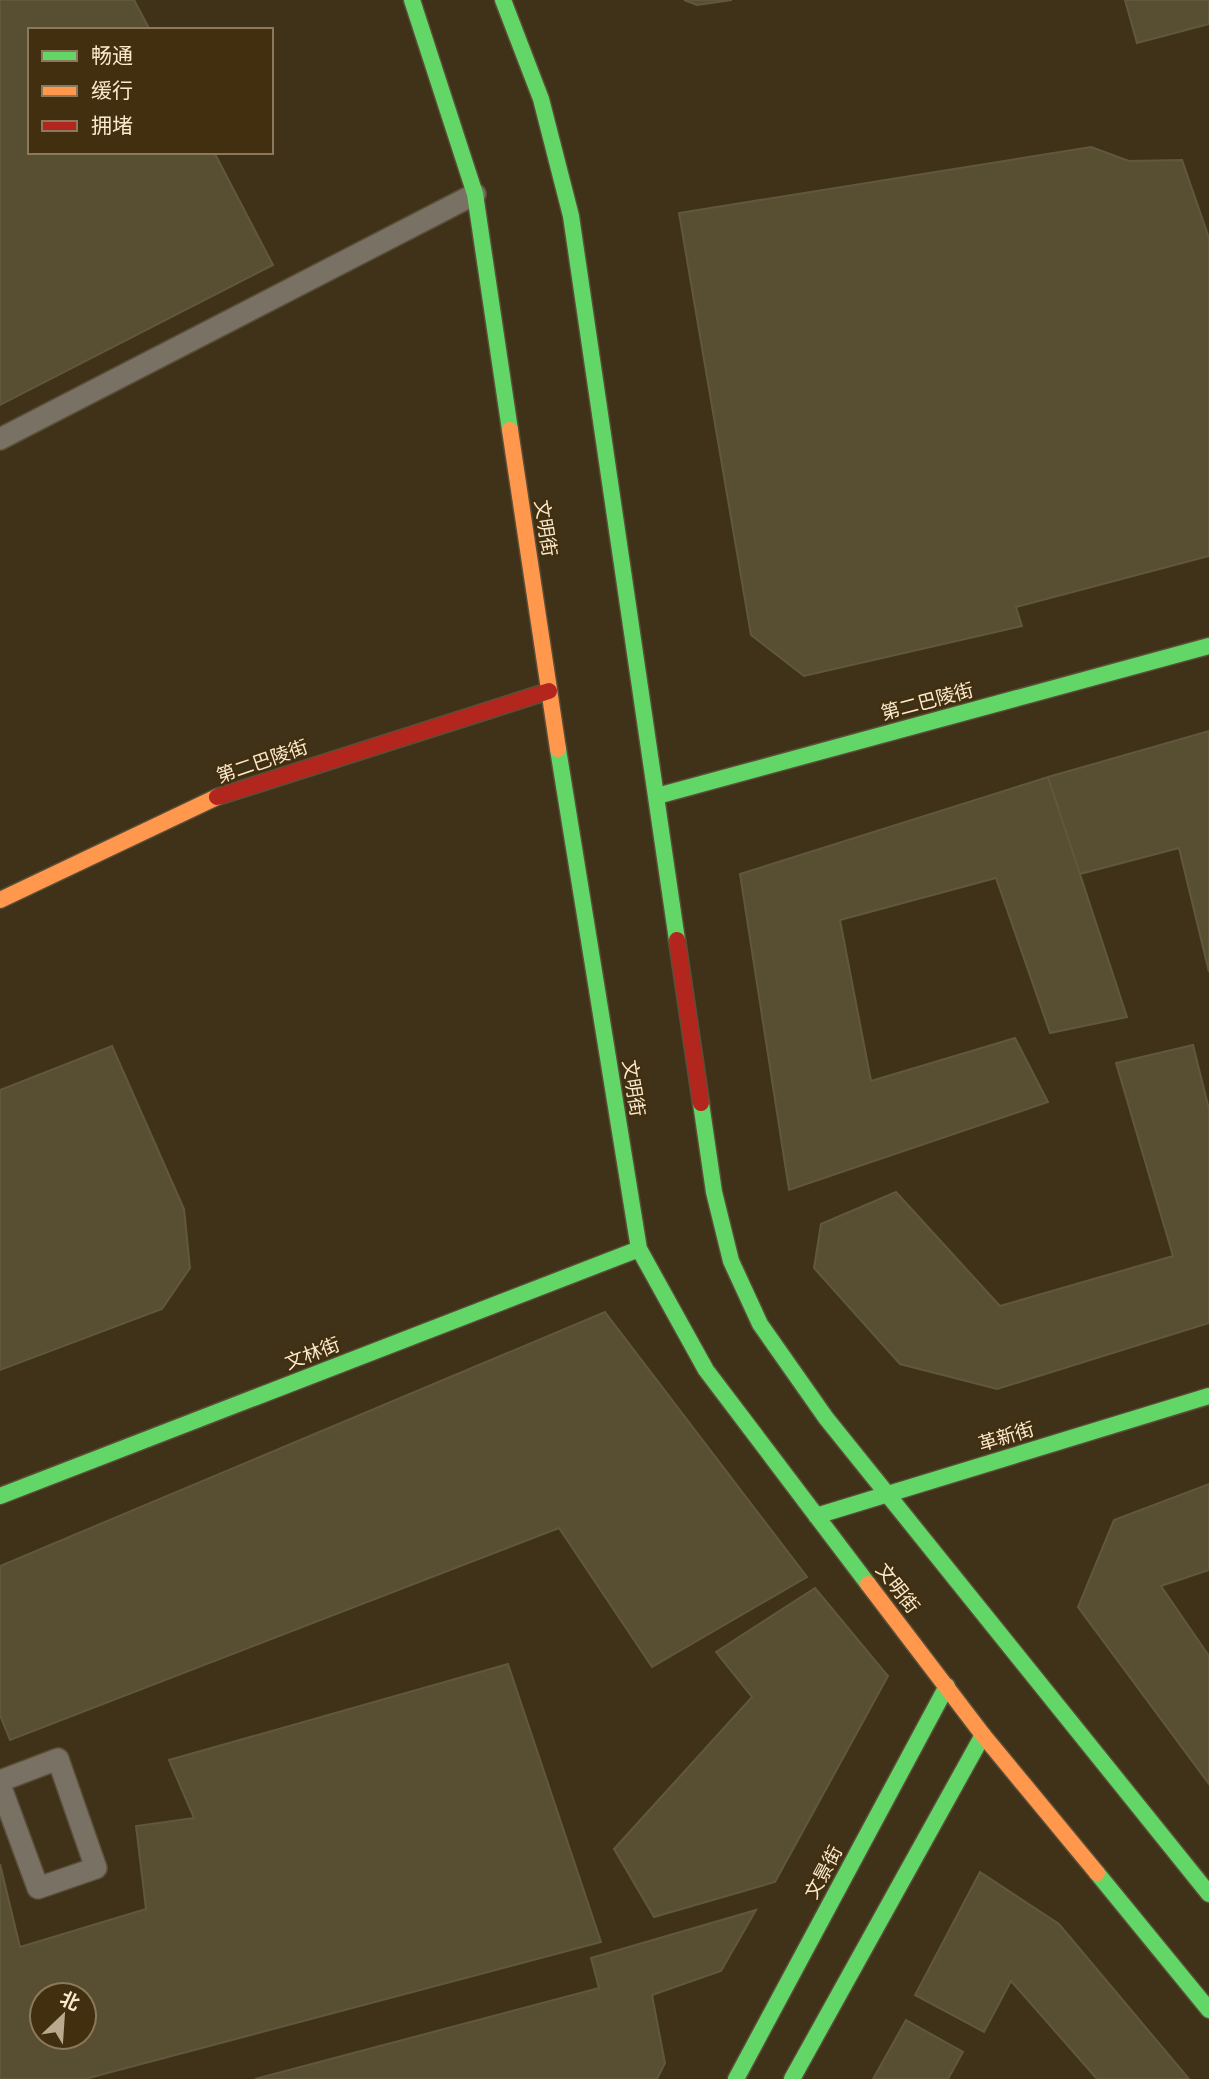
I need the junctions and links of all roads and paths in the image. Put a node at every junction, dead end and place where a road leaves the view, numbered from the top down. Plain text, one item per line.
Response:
1 (412, 0) edge
2 (503, 0) edge
3 (475, 194) junction
4 (0, 439) edge
5 (1209, 646) edge
6 (549, 691) junction
7 (657, 796) junction
8 (0, 900) edge
9 (639, 1249) junction
10 (1209, 1396) edge
11 (887, 1495) junction
12 (0, 1496) edge
13 (816, 1516) junction
14 (947, 1686) junction
15 (983, 1735) junction
16 (0, 1783) edge
17 (1209, 1894) edge
18 (1209, 2010) edge
19 (736, 2079) edge
20 (792, 2079) edge

1 - 3 main road, 文明街
2 - 7 main road
3 - 4 lane
3 - 6 main road, 文明街
5 - 7 main road, 第二巴陵街
6 - 8 main road, 第二巴陵街
6 - 9 main road, 文明街
7 - 11 main road
9 - 12 main road, 文林街
9 - 13 main road, 文明街
10 - 11 main road, 革新街
11 - 13 main road, 革新街
11 - 17 main road
13 - 14 main road, 文明街
14 - 15 main road, 文明街
14 - 19 main road, 文景街
15 - 18 main road, 文明街
15 - 20 main road
16 - 16 lane

